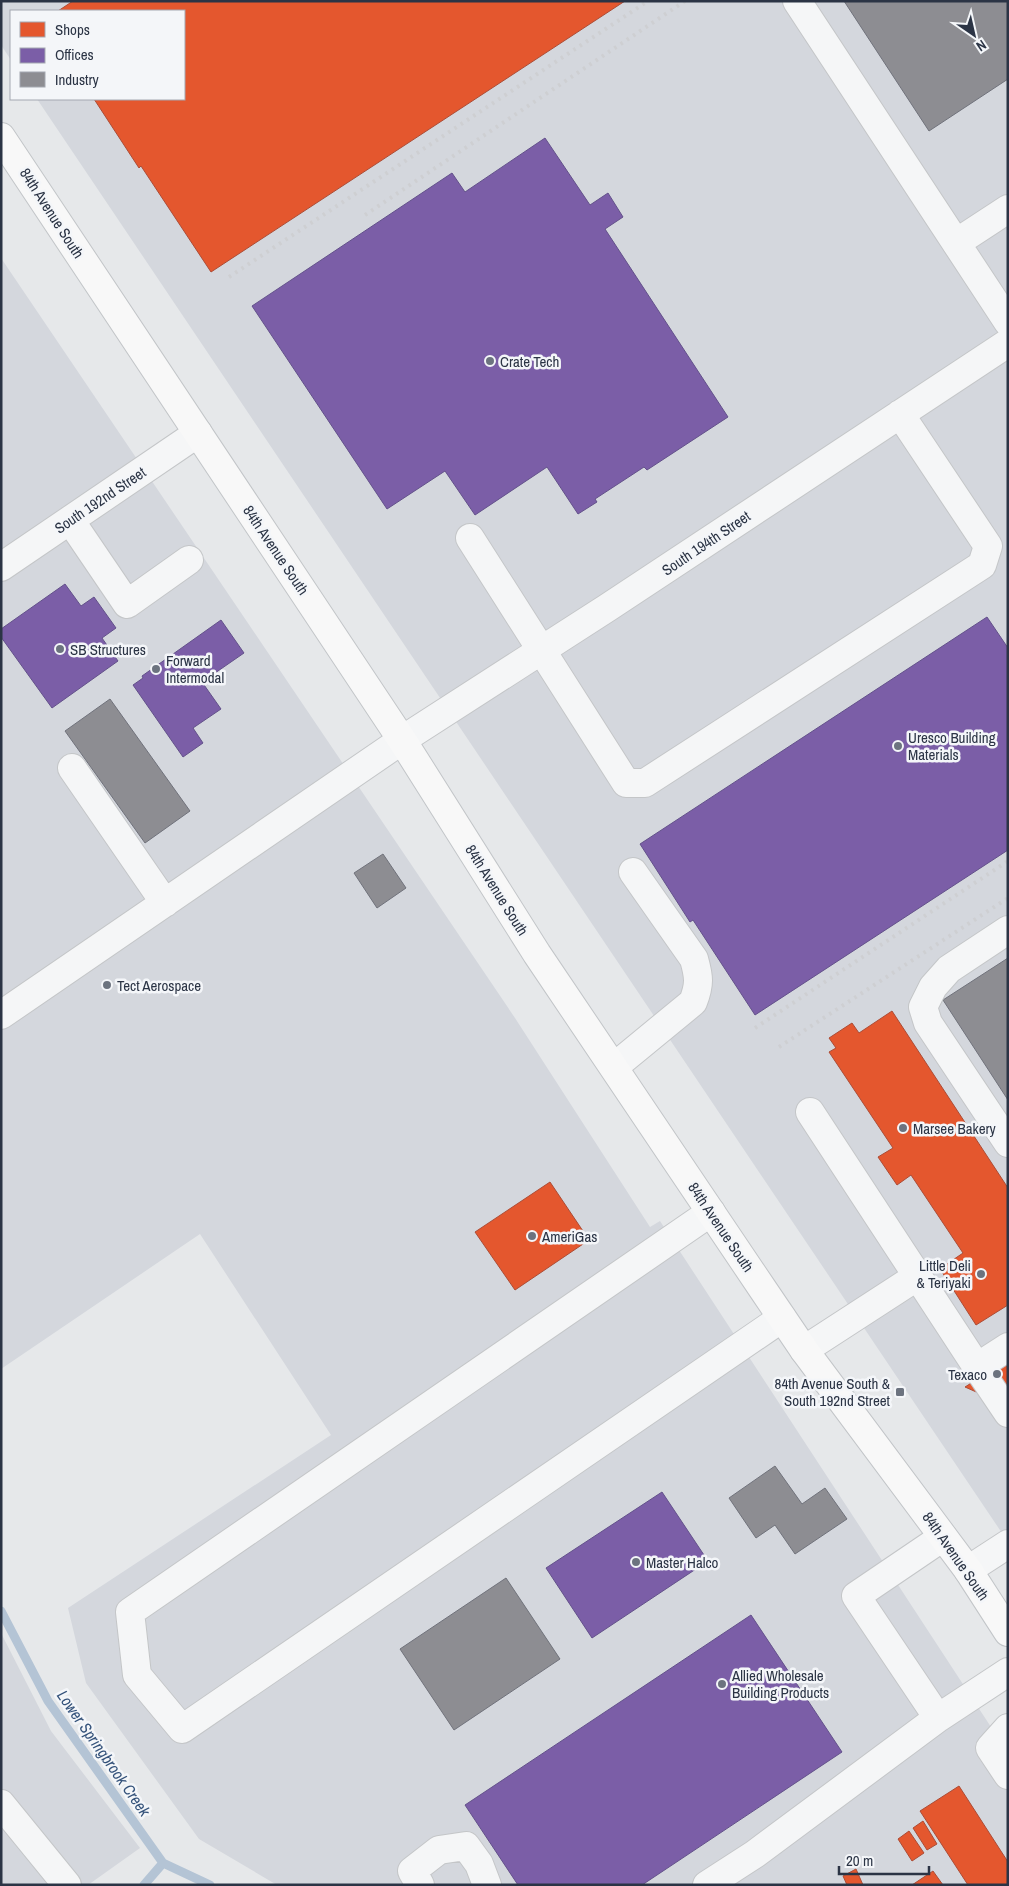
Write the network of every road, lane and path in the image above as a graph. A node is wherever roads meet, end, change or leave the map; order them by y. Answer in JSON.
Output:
{"nodes":[{"id":1,"x":797,"y":1,"type":"edge"},
{"id":2,"x":1,"y":137,"type":"edge"},
{"id":3,"x":1008,"y":209,"type":"edge"},
{"id":4,"x":956,"y":243,"type":"junction"},
{"id":5,"x":1008,"y":322,"type":"edge"},
{"id":6,"x":1008,"y":343,"type":"edge"},
{"id":7,"x":900,"y":414,"type":"junction"},
{"id":8,"x":198,"y":433,"type":"junction"},
{"id":9,"x":70,"y":520,"type":"junction"},
{"id":10,"x":470,"y":538,"type":"dead end"},
{"id":11,"x":189,"y":560,"type":"dead end"},
{"id":12,"x":1,"y":567,"type":"edge"},
{"id":13,"x":541,"y":651,"type":"junction"},
{"id":14,"x":402,"y":740,"type":"junction"},
{"id":15,"x":72,"y":768,"type":"dead end"},
{"id":16,"x":633,"y":872,"type":"dead end"},
{"id":17,"x":165,"y":903,"type":"junction"},
{"id":18,"x":1008,"y":930,"type":"edge"},
{"id":19,"x":1,"y":1015,"type":"edge"},
{"id":20,"x":614,"y":1067,"type":"junction"},
{"id":21,"x":810,"y":1112,"type":"dead end"},
{"id":22,"x":1008,"y":1143,"type":"edge"},
{"id":23,"x":711,"y":1212,"type":"junction"},
{"id":24,"x":918,"y":1276,"type":"junction"},
{"id":25,"x":782,"y":1318,"type":"junction"},
{"id":26,"x":1008,"y":1347,"type":"edge"},
{"id":27,"x":804,"y":1350,"type":"junction"},
{"id":28,"x":978,"y":1367,"type":"junction"},
{"id":29,"x":1008,"y":1413,"type":"edge"},
{"id":30,"x":943,"y":1537,"type":"junction"},
{"id":31,"x":1008,"y":1544,"type":"edge"},
{"id":32,"x":968,"y":1570,"type":"junction"},
{"id":33,"x":1008,"y":1632,"type":"edge"},
{"id":34,"x":1008,"y":1672,"type":"edge"},
{"id":35,"x":938,"y":1718,"type":"junction"},
{"id":36,"x":1008,"y":1728,"type":"edge"},
{"id":37,"x":1008,"y":1775,"type":"edge"},
{"id":38,"x":1,"y":1804,"type":"edge"},
{"id":39,"x":67,"y":1885,"type":"edge"},
{"id":40,"x":420,"y":1885,"type":"edge"},
{"id":41,"x":487,"y":1885,"type":"edge"},
{"id":42,"x":707,"y":1885,"type":"edge"}],
"edges":[{"from":1,"to":4,"type":"street"},
{"from":2,"to":8,"type":"main road","name":"84th Avenue South"},
{"from":3,"to":4,"type":"street"},
{"from":4,"to":5,"type":"street"},
{"from":6,"to":7,"type":"street","name":"South 194th Street"},
{"from":7,"to":13,"type":"street","name":"South 194th Street"},
{"from":7,"to":13,"type":"street"},
{"from":8,"to":9,"type":"street","name":"South 192nd Street"},
{"from":8,"to":14,"type":"main road","name":"84th Avenue South"},
{"from":9,"to":11,"type":"street"},
{"from":9,"to":12,"type":"street","name":"South 192nd Street"},
{"from":10,"to":13,"type":"street"},
{"from":13,"to":14,"type":"street","name":"South 194th Street"},
{"from":14,"to":17,"type":"street","name":"South 194th Street"},
{"from":14,"to":20,"type":"main road","name":"84th Avenue South"},
{"from":15,"to":17,"type":"street"},
{"from":16,"to":20,"type":"street"},
{"from":17,"to":19,"type":"street","name":"South 194th Street"},
{"from":18,"to":22,"type":"street"},
{"from":20,"to":23,"type":"main road","name":"84th Avenue South"},
{"from":21,"to":24,"type":"street"},
{"from":23,"to":25,"type":"main road","name":"84th Avenue South"},
{"from":23,"to":25,"type":"street"},
{"from":24,"to":27,"type":"street"},
{"from":24,"to":28,"type":"street"},
{"from":25,"to":27,"type":"main road","name":"84th Avenue South"},
{"from":26,"to":28,"type":"street"},
{"from":27,"to":30,"type":"main road","name":"84th Avenue South"},
{"from":28,"to":29,"type":"street"},
{"from":30,"to":32,"type":"main road","name":"84th Avenue South"},
{"from":30,"to":35,"type":"street"},
{"from":31,"to":32,"type":"street"},
{"from":32,"to":33,"type":"main road","name":"84th Avenue South"},
{"from":34,"to":35,"type":"street"},
{"from":35,"to":42,"type":"street"},
{"from":36,"to":37,"type":"street"},
{"from":38,"to":39,"type":"street"},
{"from":40,"to":41,"type":"street"}]}
